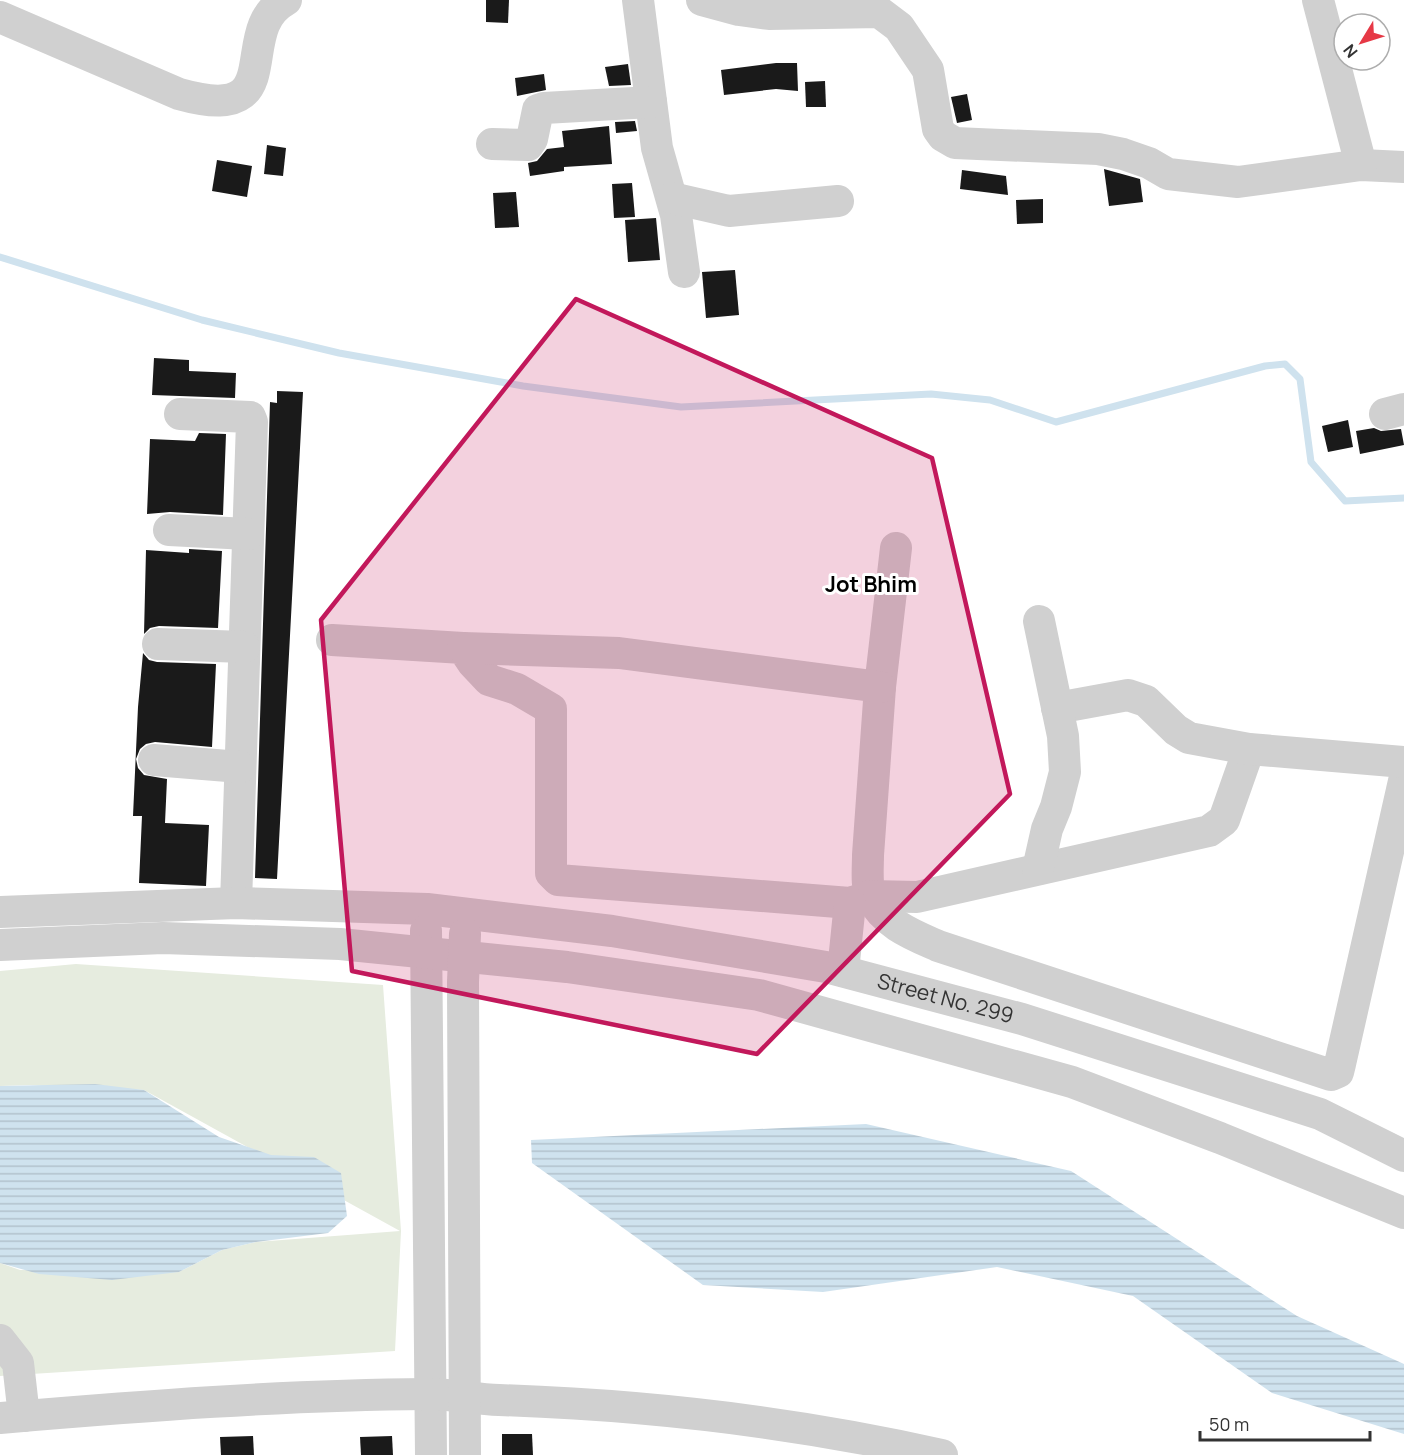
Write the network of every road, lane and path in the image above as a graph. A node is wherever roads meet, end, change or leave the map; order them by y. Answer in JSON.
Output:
{"nodes":[{"id":1,"x":286,"y":0,"type":"edge"},
{"id":2,"x":638,"y":0,"type":"edge"},
{"id":3,"x":702,"y":0,"type":"edge"},
{"id":4,"x":1318,"y":0,"type":"edge"},
{"id":5,"x":0,"y":17,"type":"edge"},
{"id":6,"x":651,"y":102,"type":"junction"},
{"id":7,"x":492,"y":144,"type":"dead end"},
{"id":8,"x":1361,"y":165,"type":"junction"},
{"id":9,"x":1404,"y":167,"type":"edge"},
{"id":10,"x":672,"y":198,"type":"junction"},
{"id":11,"x":838,"y":201,"type":"dead end"},
{"id":12,"x":684,"y":272,"type":"dead end"},
{"id":13,"x":180,"y":414,"type":"dead end"},
{"id":14,"x":169,"y":530,"type":"dead end"},
{"id":15,"x":248,"y":534,"type":"junction"},
{"id":16,"x":896,"y":548,"type":"dead end"},
{"id":17,"x":1039,"y":621,"type":"dead end"},
{"id":18,"x":332,"y":640,"type":"dead end"},
{"id":19,"x":158,"y":644,"type":"dead end"},
{"id":20,"x":244,"y":647,"type":"junction"},
{"id":21,"x":463,"y":648,"type":"junction"},
{"id":22,"x":880,"y":687,"type":"junction"},
{"id":23,"x":1057,"y":708,"type":"junction"},
{"id":24,"x":1249,"y":749,"type":"junction"},
{"id":25,"x":154,"y":760,"type":"dead end"},
{"id":26,"x":1404,"y":762,"type":"edge"},
{"id":27,"x":240,"y":767,"type":"junction"},
{"id":28,"x":1404,"y":782,"type":"edge"},
{"id":29,"x":1038,"y":869,"type":"junction"},
{"id":30,"x":860,"y":900,"type":"junction"},
{"id":31,"x":236,"y":903,"type":"junction"},
{"id":32,"x":427,"y":909,"type":"junction"},
{"id":33,"x":0,"y":912,"type":"edge"},
{"id":34,"x":466,"y":915,"type":"junction"},
{"id":35,"x":0,"y":945,"type":"edge"},
{"id":36,"x":424,"y":951,"type":"junction"},
{"id":37,"x":464,"y":956,"type":"junction"},
{"id":38,"x":843,"y":971,"type":"junction"},
{"id":39,"x":1404,"y":1156,"type":"edge"},
{"id":40,"x":1404,"y":1213,"type":"edge"},
{"id":41,"x":0,"y":1340,"type":"edge"},
{"id":42,"x":430,"y":1394,"type":"junction"},
{"id":43,"x":465,"y":1398,"type":"junction"},
{"id":44,"x":12,"y":1417,"type":"edge"},
{"id":45,"x":431,"y":1455,"type":"edge"},
{"id":46,"x":465,"y":1455,"type":"edge"},
{"id":47,"x":942,"y":1455,"type":"edge"}],
"edges":[{"from":1,"to":5,"type":"street"},
{"from":2,"to":6,"type":"street"},
{"from":3,"to":8,"type":"street"},
{"from":4,"to":8,"type":"street"},
{"from":6,"to":7,"type":"street"},
{"from":6,"to":10,"type":"street"},
{"from":8,"to":9,"type":"street"},
{"from":10,"to":11,"type":"street"},
{"from":10,"to":12,"type":"street"},
{"from":13,"to":15,"type":"street"},
{"from":14,"to":15,"type":"street"},
{"from":15,"to":20,"type":"street"},
{"from":16,"to":22,"type":"street"},
{"from":17,"to":23,"type":"street"},
{"from":18,"to":21,"type":"street"},
{"from":19,"to":20,"type":"street"},
{"from":20,"to":27,"type":"street"},
{"from":21,"to":22,"type":"street"},
{"from":21,"to":30,"type":"street"},
{"from":22,"to":30,"type":"street"},
{"from":23,"to":24,"type":"street"},
{"from":23,"to":29,"type":"street"},
{"from":24,"to":26,"type":"street"},
{"from":24,"to":29,"type":"street"},
{"from":25,"to":27,"type":"street"},
{"from":27,"to":31,"type":"street"},
{"from":28,"to":30,"type":"street"},
{"from":29,"to":30,"type":"street"},
{"from":30,"to":38,"type":"street"},
{"from":31,"to":32,"type":"street","name":"Street No. 299"},
{"from":31,"to":33,"type":"street","name":"Street No. 299"},
{"from":32,"to":34,"type":"street","name":"Street No. 299"},
{"from":32,"to":36,"type":"street"},
{"from":34,"to":37,"type":"street"},
{"from":34,"to":38,"type":"street","name":"Street No. 299"},
{"from":35,"to":36,"type":"street"},
{"from":36,"to":37,"type":"street"},
{"from":36,"to":42,"type":"street"},
{"from":37,"to":40,"type":"street"},
{"from":37,"to":43,"type":"street"},
{"from":38,"to":39,"type":"street","name":"Street No. 299"},
{"from":41,"to":44,"type":"street"},
{"from":42,"to":43,"type":"street"},
{"from":42,"to":44,"type":"street"},
{"from":42,"to":45,"type":"street"},
{"from":43,"to":46,"type":"street"},
{"from":43,"to":47,"type":"street"}]}
